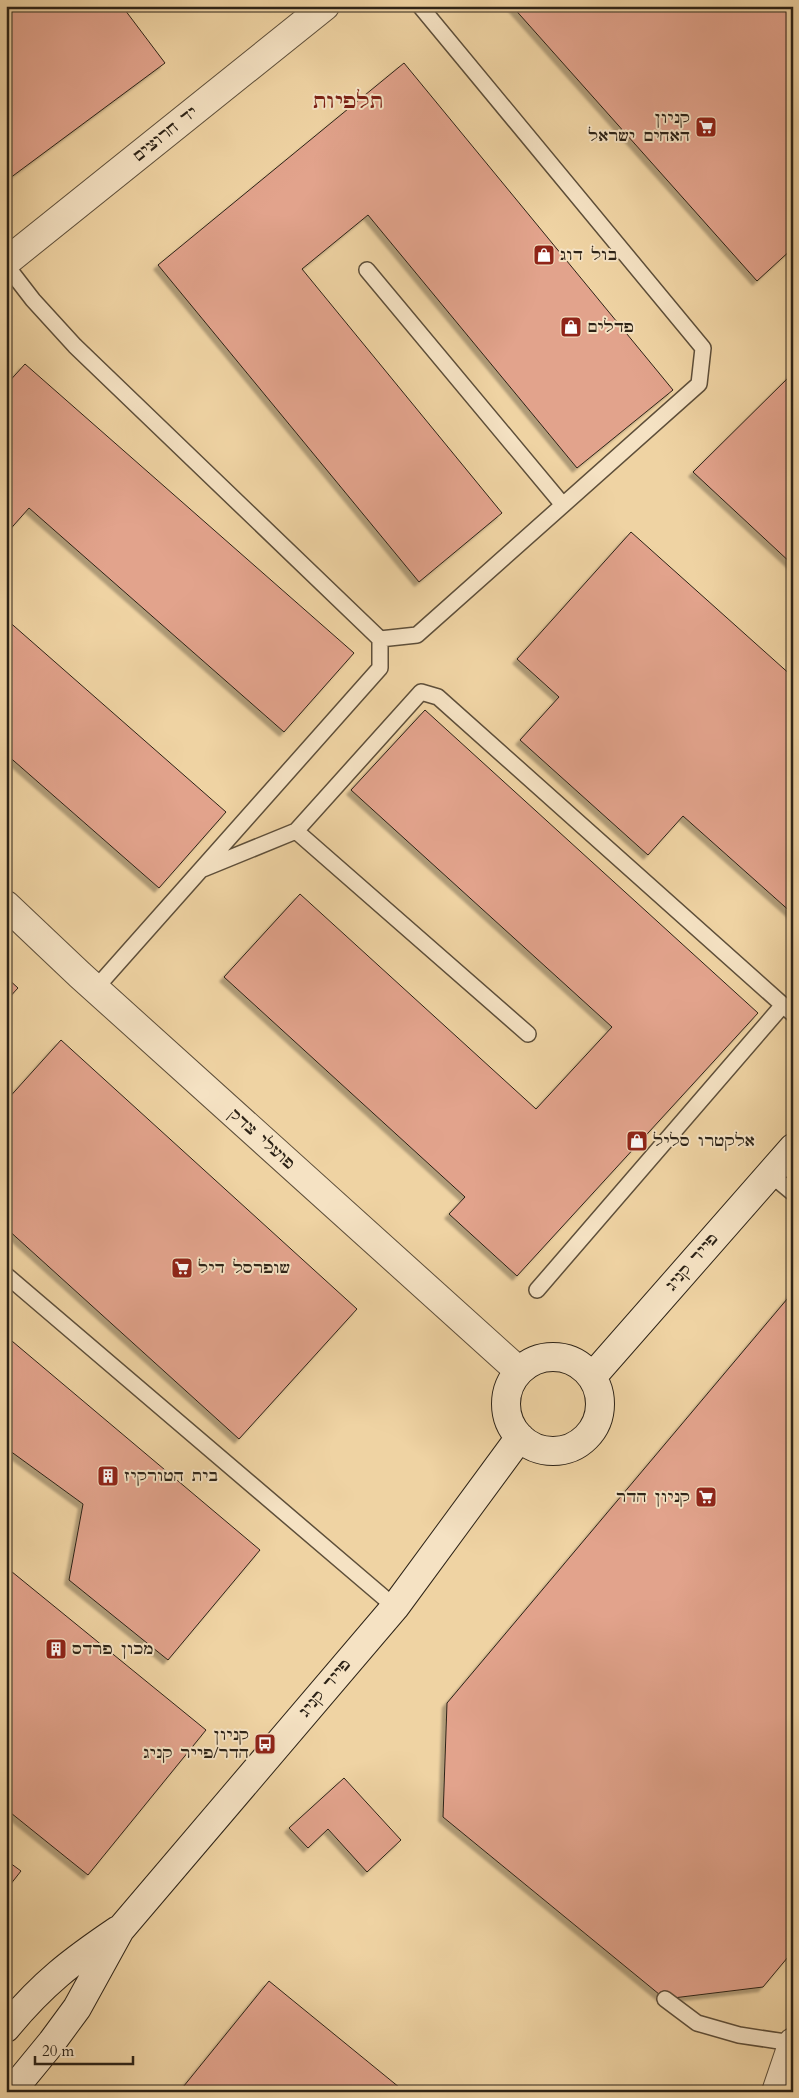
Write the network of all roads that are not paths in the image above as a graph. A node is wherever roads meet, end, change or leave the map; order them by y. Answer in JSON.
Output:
{"nodes":[{"id":1,"x":325,"y":6,"type":"edge"},
{"id":2,"x":420,"y":6,"type":"edge"},
{"id":3,"x":6,"y":264,"type":"edge"},
{"id":4,"x":367,"y":270,"type":"dead end"},
{"id":5,"x":562,"y":505,"type":"junction"},
{"id":6,"x":380,"y":639,"type":"junction"},
{"id":7,"x":296,"y":831,"type":"junction"},
{"id":8,"x":200,"y":871,"type":"junction"},
{"id":9,"x":6,"y":905,"type":"edge"},
{"id":10,"x":96,"y":988,"type":"junction"},
{"id":11,"x":788,"y":1010,"type":"edge"},
{"id":12,"x":528,"y":1034,"type":"dead end"},
{"id":13,"x":793,"y":1148,"type":"edge"},
{"id":14,"x":770,"y":1174,"type":"junction"},
{"id":15,"x":793,"y":1193,"type":"edge"},
{"id":16,"x":6,"y":1275,"type":"edge"},
{"id":17,"x":537,"y":1290,"type":"dead end"},
{"id":18,"x":519,"y":1371,"type":"junction"},
{"id":19,"x":592,"y":1377,"type":"junction"},
{"id":20,"x":520,"y":1437,"type":"junction"},
{"id":21,"x":395,"y":1607,"type":"junction"},
{"id":22,"x":120,"y":1930,"type":"junction"},
{"id":23,"x":665,"y":1999,"type":"dead end"},
{"id":24,"x":6,"y":2028,"type":"edge"},
{"id":25,"x":792,"y":2042,"type":"edge"},
{"id":26,"x":11,"y":2092,"type":"edge"},
{"id":27,"x":776,"y":2092,"type":"edge"}],
"edges":[{"from":1,"to":3,"type":"street","name":"יד חרוצים"},
{"from":2,"to":5,"type":"lane"},
{"from":3,"to":6,"type":"lane"},
{"from":4,"to":5,"type":"lane"},
{"from":5,"to":6,"type":"lane"},
{"from":6,"to":8,"type":"lane"},
{"from":7,"to":8,"type":"lane"},
{"from":7,"to":11,"type":"lane"},
{"from":7,"to":12,"type":"lane"},
{"from":8,"to":10,"type":"lane"},
{"from":9,"to":10,"type":"street","name":"פועלי צדק"},
{"from":10,"to":18,"type":"street","name":"פועלי צדק"},
{"from":11,"to":17,"type":"lane"},
{"from":13,"to":14,"type":"street","name":"פייר קניג"},
{"from":14,"to":15,"type":"lane"},
{"from":14,"to":19,"type":"street","name":"פייר קניג"},
{"from":16,"to":21,"type":"lane"},
{"from":18,"to":19,"type":"street"},
{"from":18,"to":20,"type":"street"},
{"from":19,"to":20,"type":"street"},
{"from":20,"to":21,"type":"street","name":"פייר קניג"},
{"from":21,"to":22,"type":"street","name":"פייר קניג"},
{"from":22,"to":24,"type":"street","name":"פייר קניג"},
{"from":22,"to":26,"type":"street","name":"פייר קניג"},
{"from":23,"to":25,"type":"lane"},
{"from":25,"to":27,"type":"street"}]}
